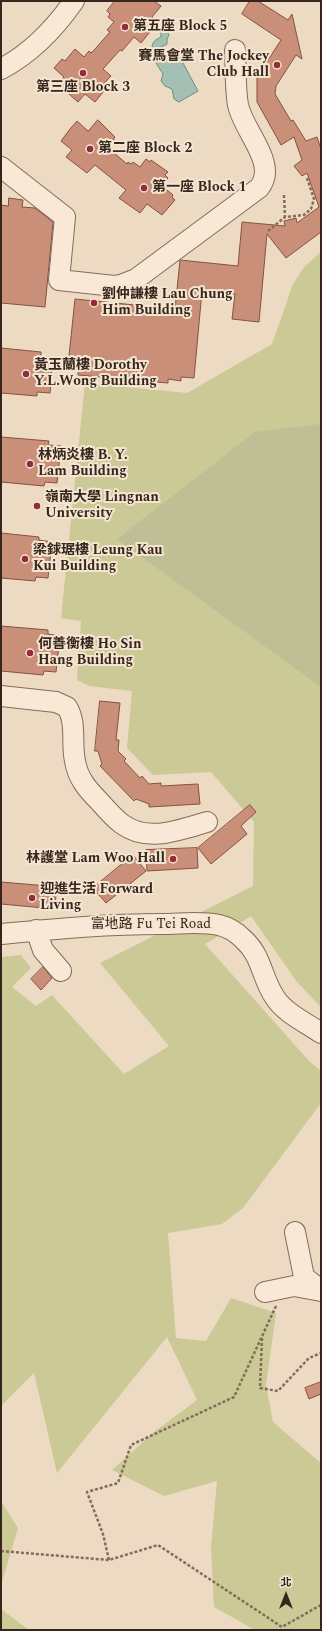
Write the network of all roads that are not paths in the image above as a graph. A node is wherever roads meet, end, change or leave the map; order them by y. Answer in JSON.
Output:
{"nodes":[{"id":1,"x":74,"y":1,"type":"edge"},
{"id":2,"x":235,"y":50,"type":"dead end"},
{"id":3,"x":1,"y":69,"type":"edge"},
{"id":4,"x":3,"y":172,"type":"edge"},
{"id":5,"x":1,"y":696,"type":"edge"},
{"id":6,"x":207,"y":822,"type":"dead end"},
{"id":7,"x":36,"y":930,"type":"junction"},
{"id":8,"x":1,"y":934,"type":"edge"},
{"id":9,"x":61,"y":971,"type":"dead end"},
{"id":10,"x":321,"y":1033,"type":"edge"},
{"id":11,"x":295,"y":1232,"type":"dead end"},
{"id":12,"x":321,"y":1291,"type":"edge"},
{"id":13,"x":264,"y":1292,"type":"dead end"}],
"edges":[{"from":1,"to":3,"type":"street"},
{"from":2,"to":4,"type":"street"},
{"from":5,"to":6,"type":"street"},
{"from":7,"to":8,"type":"street","name":"富地路 Fu Tei Road"},
{"from":7,"to":9,"type":"street"},
{"from":7,"to":10,"type":"street","name":"富地路 Fu Tei Road"},
{"from":11,"to":12,"type":"street"},
{"from":12,"to":13,"type":"street"}]}
